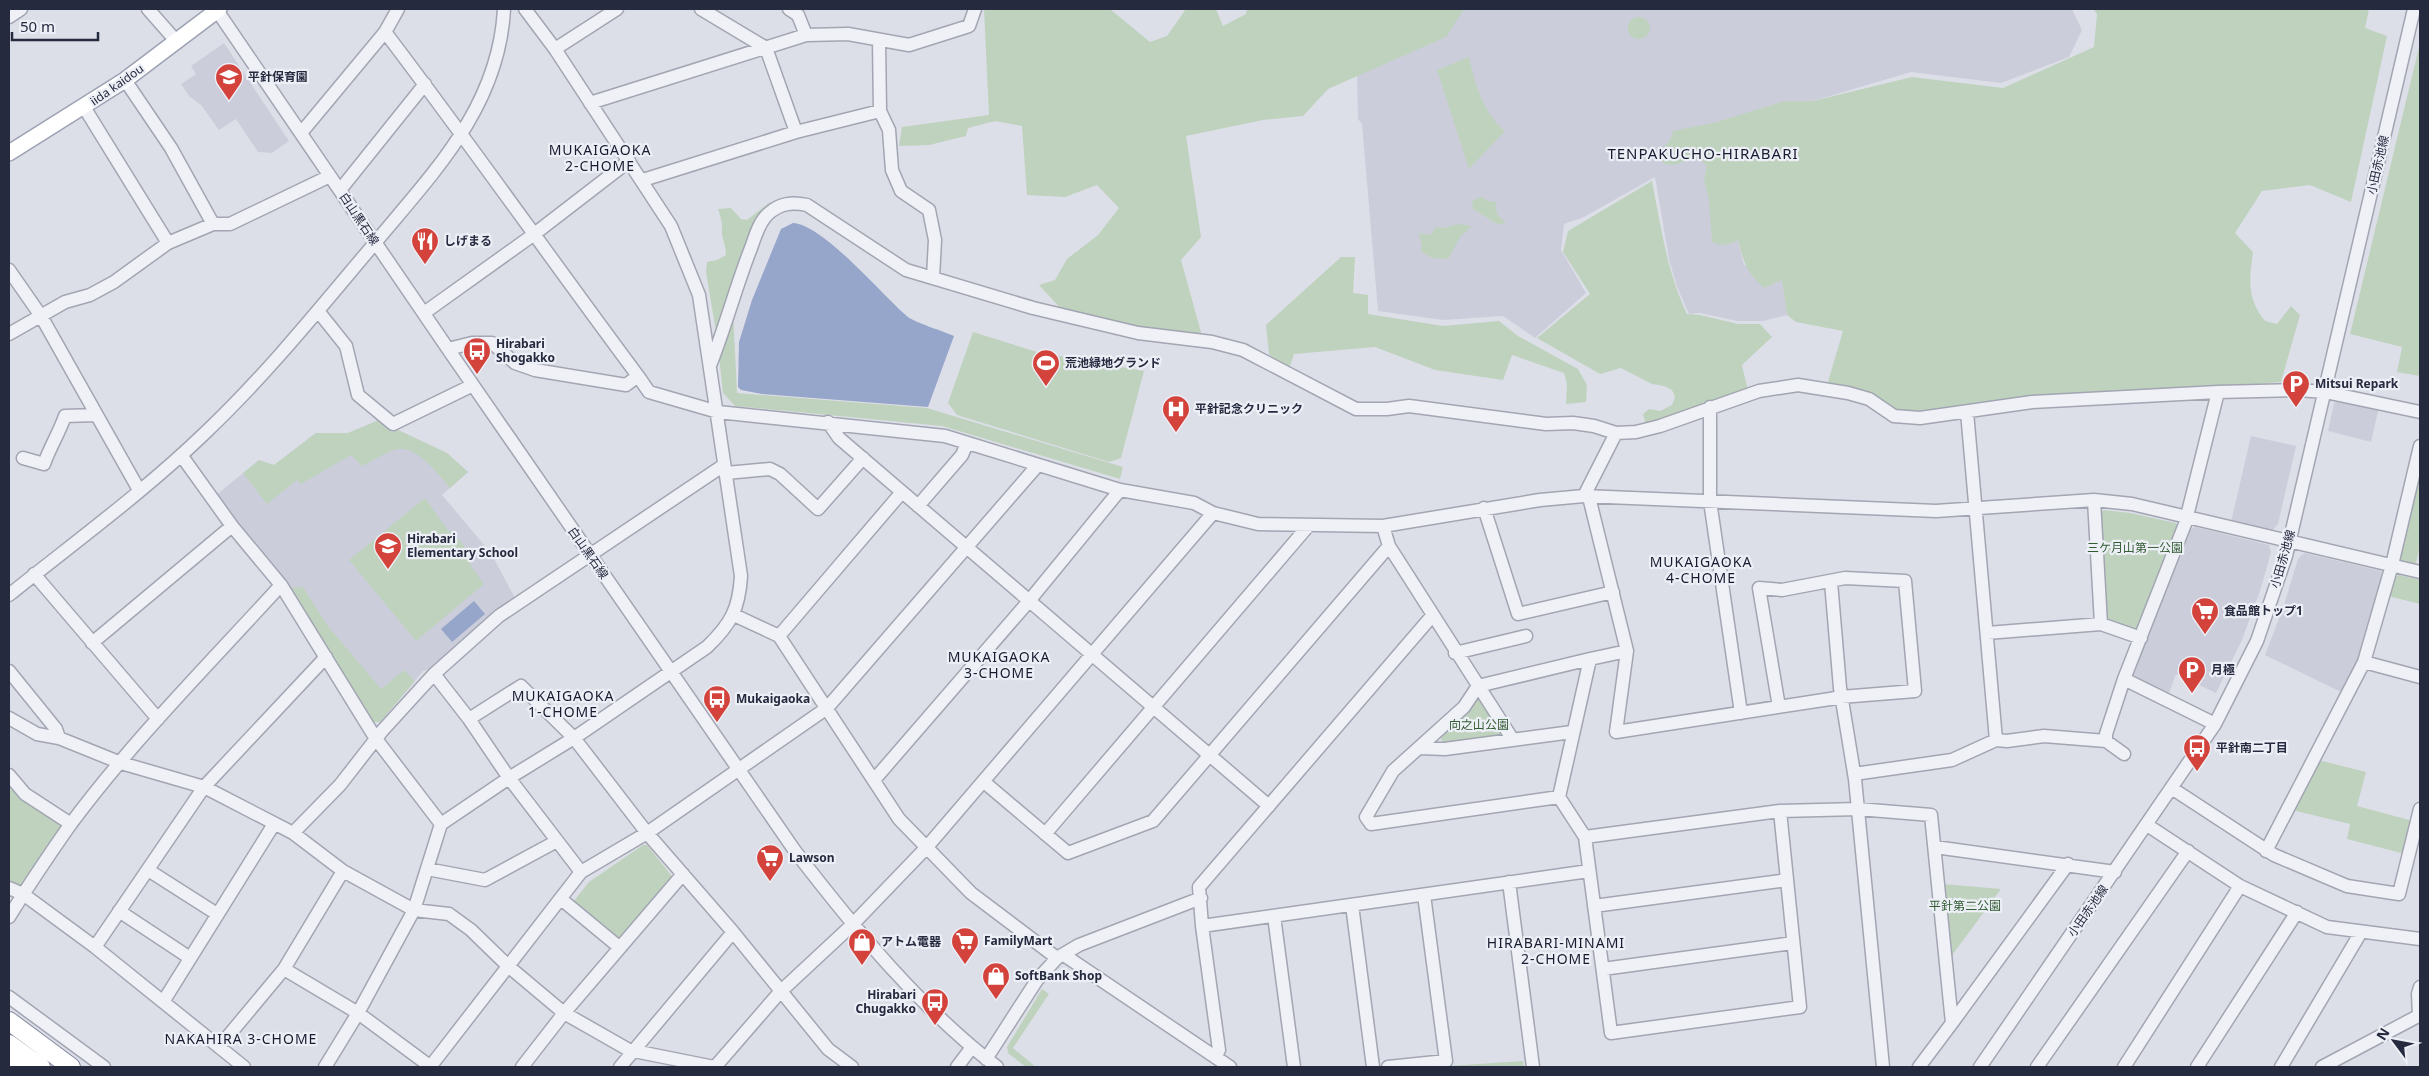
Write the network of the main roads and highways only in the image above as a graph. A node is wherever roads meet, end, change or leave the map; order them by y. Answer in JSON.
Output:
{"nodes":[{"id":1,"x":218,"y":9,"type":"edge"},
{"id":2,"x":9,"y":153,"type":"edge"},
{"id":3,"x":9,"y":1021,"type":"edge"},
{"id":4,"x":9,"y":1044,"type":"edge"},
{"id":5,"x":9,"y":1063,"type":"edge"},
{"id":6,"x":15,"y":1067,"type":"edge"},
{"id":7,"x":41,"y":1067,"type":"edge"},
{"id":8,"x":71,"y":1067,"type":"edge"}],
"edges":[{"from":1,"to":2,"type":"main road","name":"iida kaidou"},
{"from":3,"to":8,"type":"highway"},
{"from":4,"to":7,"type":"highway"},
{"from":5,"to":6,"type":"highway"}]}
